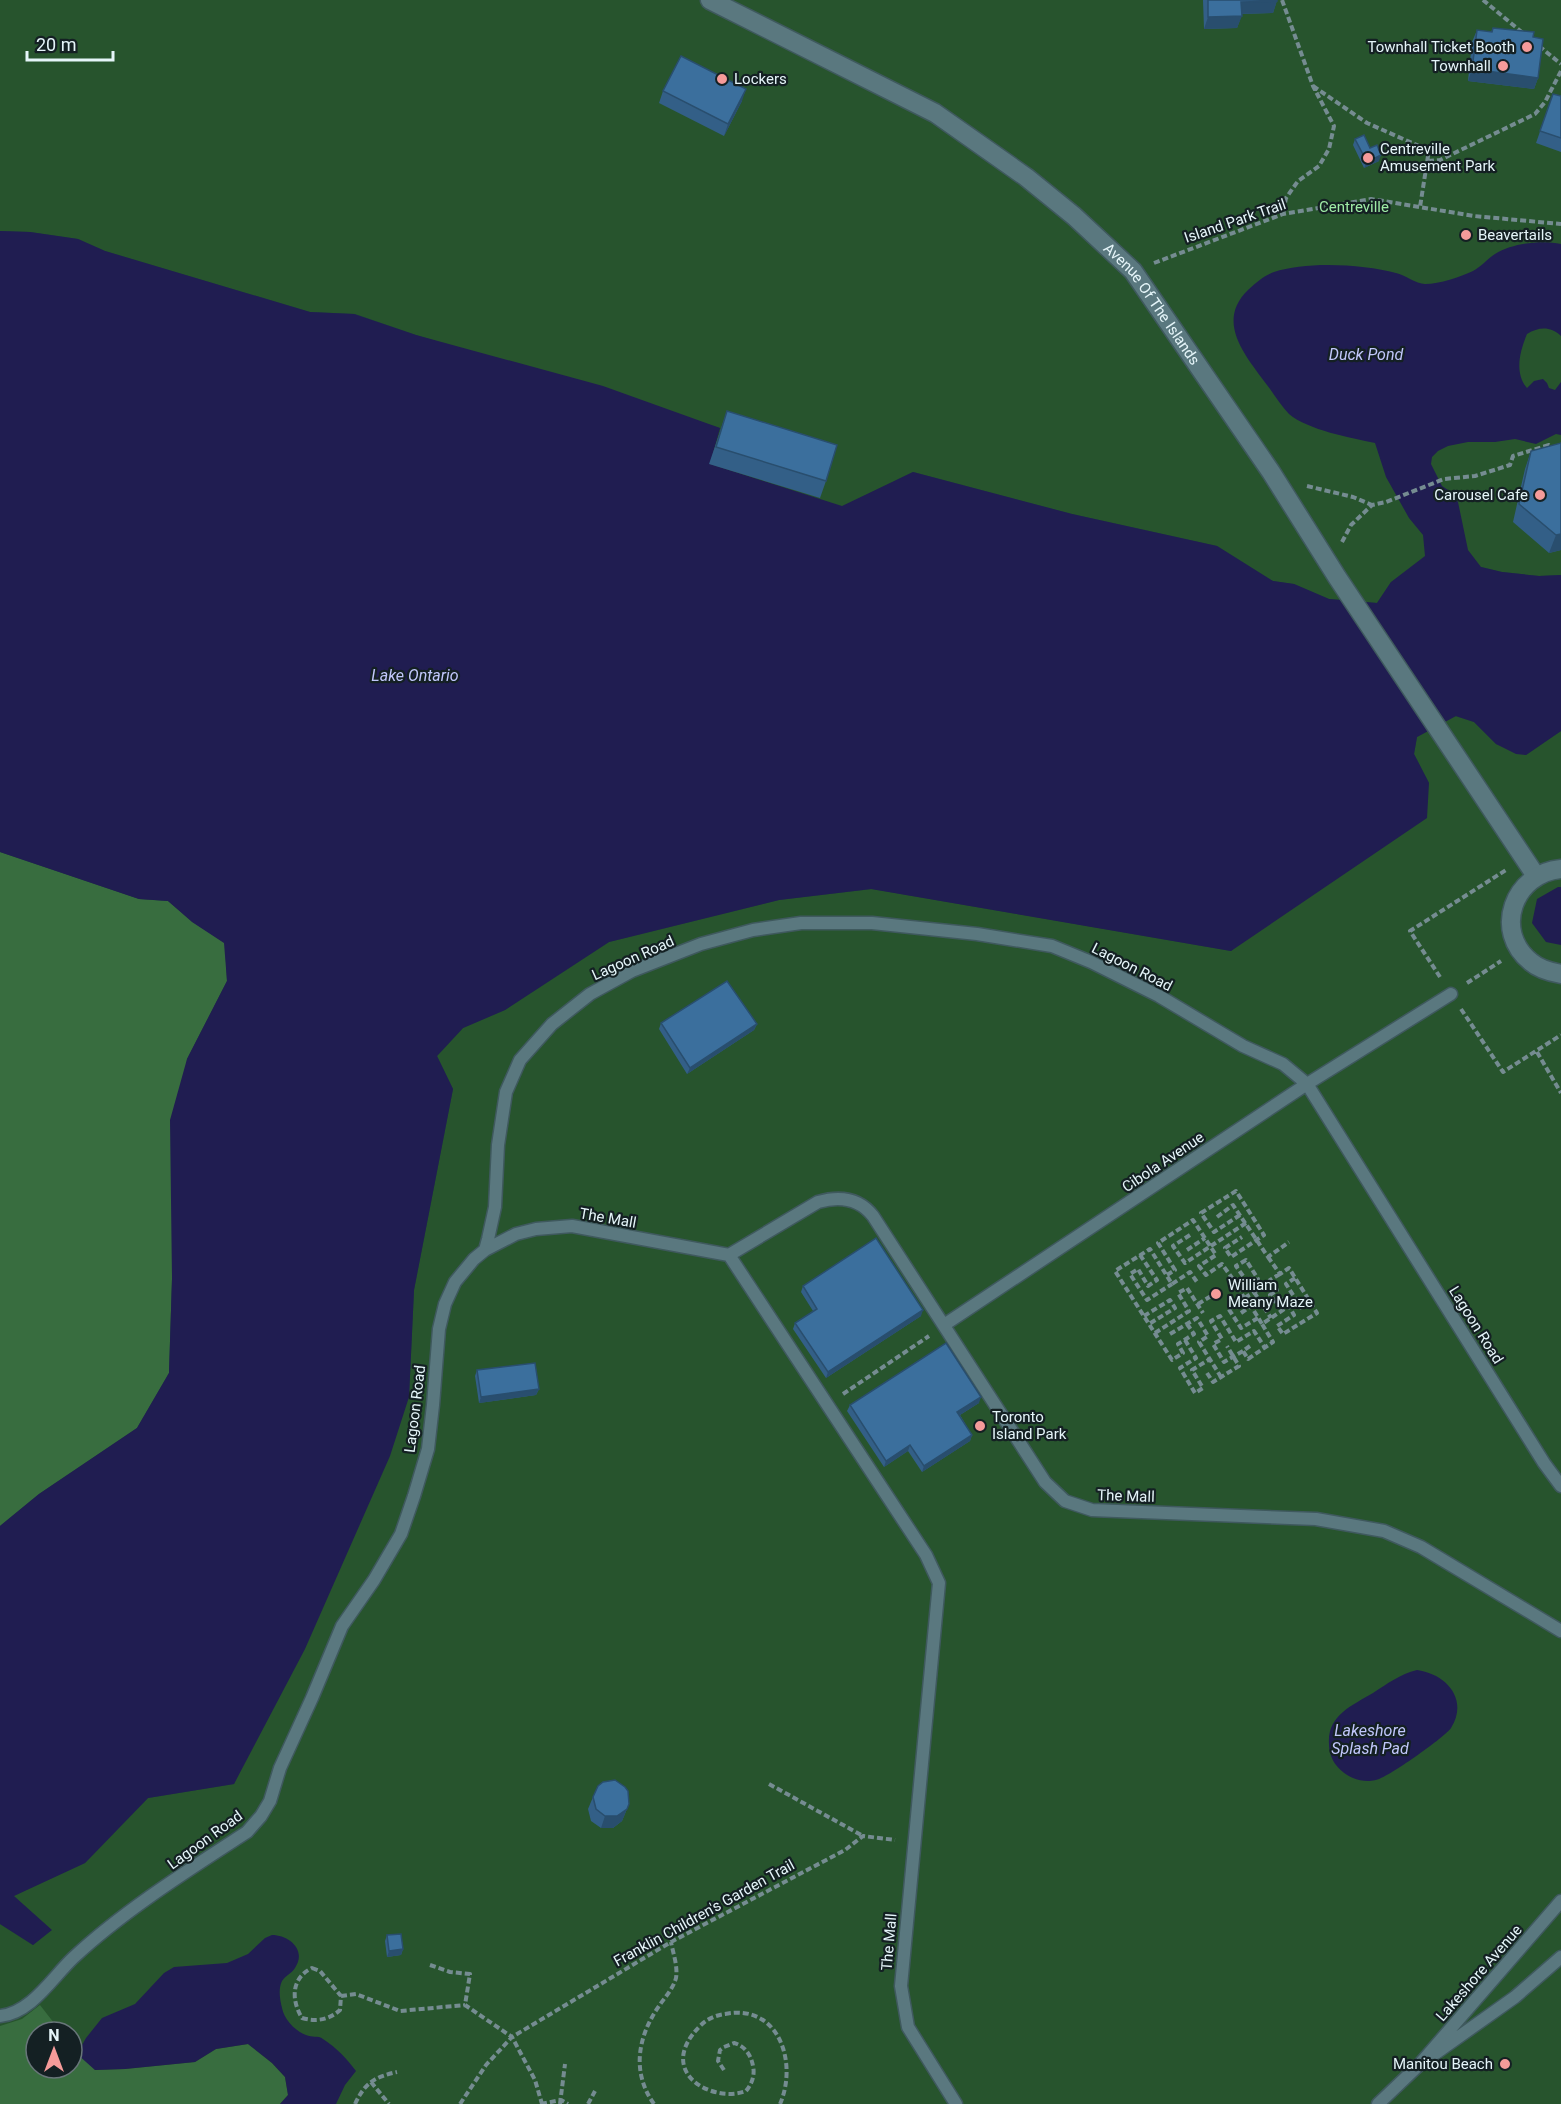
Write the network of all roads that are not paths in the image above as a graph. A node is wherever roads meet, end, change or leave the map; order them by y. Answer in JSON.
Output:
{"nodes":[{"id":1,"x":710,"y":0,"type":"edge"},
{"id":2,"x":1561,"y":868,"type":"edge"},
{"id":3,"x":1536,"y":876,"type":"junction"},
{"id":4,"x":1561,"y":974,"type":"edge"},
{"id":5,"x":1451,"y":994,"type":"road end"},
{"id":6,"x":1307,"y":1084,"type":"junction"},
{"id":7,"x":485,"y":1250,"type":"junction"},
{"id":8,"x":729,"y":1255,"type":"junction"},
{"id":9,"x":944,"y":1325,"type":"junction"},
{"id":10,"x":1561,"y":1486,"type":"edge"},
{"id":11,"x":1561,"y":1631,"type":"edge"},
{"id":12,"x":1561,"y":1901,"type":"edge"},
{"id":13,"x":1561,"y":1957,"type":"edge"},
{"id":14,"x":0,"y":2016,"type":"edge"},
{"id":15,"x":1420,"y":2064,"type":"junction"},
{"id":16,"x":956,"y":2104,"type":"edge"},
{"id":17,"x":1377,"y":2104,"type":"edge"}],
"edges":[{"from":1,"to":3,"type":"street","name":"Avenue Of The Islands"},
{"from":2,"to":3,"type":"street"},
{"from":3,"to":4,"type":"street"},
{"from":5,"to":6,"type":"lane","name":"Cibola Avenue"},
{"from":6,"to":7,"type":"lane","name":"Lagoon Road"},
{"from":6,"to":9,"type":"lane","name":"Cibola Avenue"},
{"from":6,"to":10,"type":"lane","name":"Lagoon Road"},
{"from":7,"to":8,"type":"lane","name":"The Mall"},
{"from":7,"to":14,"type":"lane","name":"Lagoon Road"},
{"from":8,"to":9,"type":"lane","name":"The Mall"},
{"from":8,"to":16,"type":"lane","name":"The Mall"},
{"from":9,"to":11,"type":"lane","name":"The Mall"},
{"from":12,"to":15,"type":"lane","name":"Lakeshore Avenue"},
{"from":13,"to":15,"type":"lane","name":"Lakeshore Avenue"},
{"from":15,"to":17,"type":"lane","name":"Lakeshore Avenue"}]}
